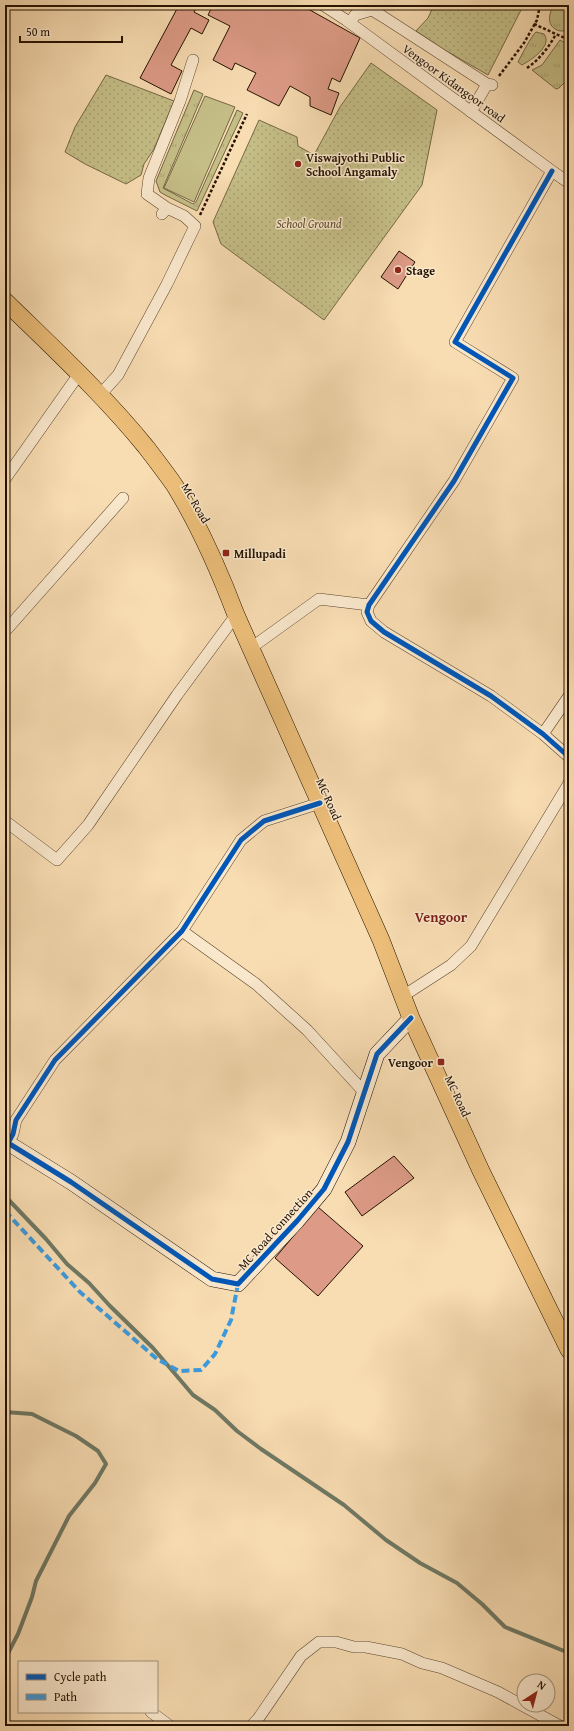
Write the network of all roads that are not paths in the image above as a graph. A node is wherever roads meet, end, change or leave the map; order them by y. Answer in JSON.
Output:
{"nodes":[{"id":1,"x":323,"y":5,"type":"edge"},
{"id":2,"x":350,"y":23,"type":"junction"},
{"id":3,"x":193,"y":60,"type":"dead end"},
{"id":4,"x":471,"y":112,"type":"junction"},
{"id":5,"x":552,"y":171,"type":"junction"},
{"id":6,"x":569,"y":183,"type":"edge"},
{"id":7,"x":5,"y":300,"type":"edge"},
{"id":8,"x":79,"y":374,"type":"junction"},
{"id":9,"x":100,"y":395,"type":"junction"},
{"id":10,"x":5,"y":479,"type":"edge"},
{"id":11,"x":123,"y":498,"type":"dead end"},
{"id":12,"x":369,"y":605,"type":"junction"},
{"id":13,"x":236,"y":615,"type":"junction"},
{"id":14,"x":5,"y":628,"type":"edge"},
{"id":15,"x":251,"y":648,"type":"junction"},
{"id":16,"x":569,"y":696,"type":"edge"},
{"id":17,"x":543,"y":734,"type":"junction"},
{"id":18,"x":569,"y":756,"type":"edge"},
{"id":19,"x":569,"y":783,"type":"edge"},
{"id":20,"x":320,"y":803,"type":"junction"},
{"id":21,"x":5,"y":821,"type":"edge"},
{"id":22,"x":182,"y":931,"type":"junction"},
{"id":23,"x":403,"y":996,"type":"junction"},
{"id":24,"x":411,"y":1018,"type":"junction"},
{"id":25,"x":364,"y":1092,"type":"junction"},
{"id":26,"x":6,"y":1143,"type":"edge"},
{"id":27,"x":569,"y":1350,"type":"edge"},
{"id":28,"x":152,"y":1713,"type":"edge"},
{"id":29,"x":170,"y":1726,"type":"edge"},
{"id":30,"x":251,"y":1726,"type":"edge"},
{"id":31,"x":560,"y":1726,"type":"edge"}],
"edges":[{"from":1,"to":2,"type":"street","name":"Vengoor Kidangoor road"},
{"from":2,"to":4,"type":"street","name":"Vengoor Kidangoor road"},
{"from":2,"to":4,"type":"street"},
{"from":3,"to":9,"type":"street"},
{"from":4,"to":5,"type":"street","name":"Vengoor Kidangoor road"},
{"from":5,"to":6,"type":"street","name":"Vengoor Kidangoor road"},
{"from":5,"to":12,"type":"street"},
{"from":7,"to":8,"type":"main road","name":"MC Road"},
{"from":8,"to":9,"type":"main road","name":"MC Road"},
{"from":8,"to":10,"type":"street"},
{"from":9,"to":13,"type":"main road","name":"MC Road"},
{"from":11,"to":14,"type":"street"},
{"from":12,"to":15,"type":"street"},
{"from":12,"to":17,"type":"street"},
{"from":13,"to":15,"type":"main road","name":"MC Road"},
{"from":13,"to":21,"type":"street"},
{"from":15,"to":20,"type":"main road","name":"MC Road"},
{"from":16,"to":17,"type":"street"},
{"from":17,"to":18,"type":"street"},
{"from":19,"to":23,"type":"street"},
{"from":20,"to":22,"type":"street"},
{"from":20,"to":23,"type":"main road","name":"MC Road"},
{"from":22,"to":25,"type":"street"},
{"from":22,"to":26,"type":"street"},
{"from":23,"to":24,"type":"main road","name":"MC Road"},
{"from":24,"to":25,"type":"street","name":"MC Road Connection"},
{"from":24,"to":27,"type":"main road","name":"MC Road"},
{"from":25,"to":26,"type":"street","name":"MC Road Connection"},
{"from":28,"to":29,"type":"street"},
{"from":30,"to":31,"type":"street"}]}
